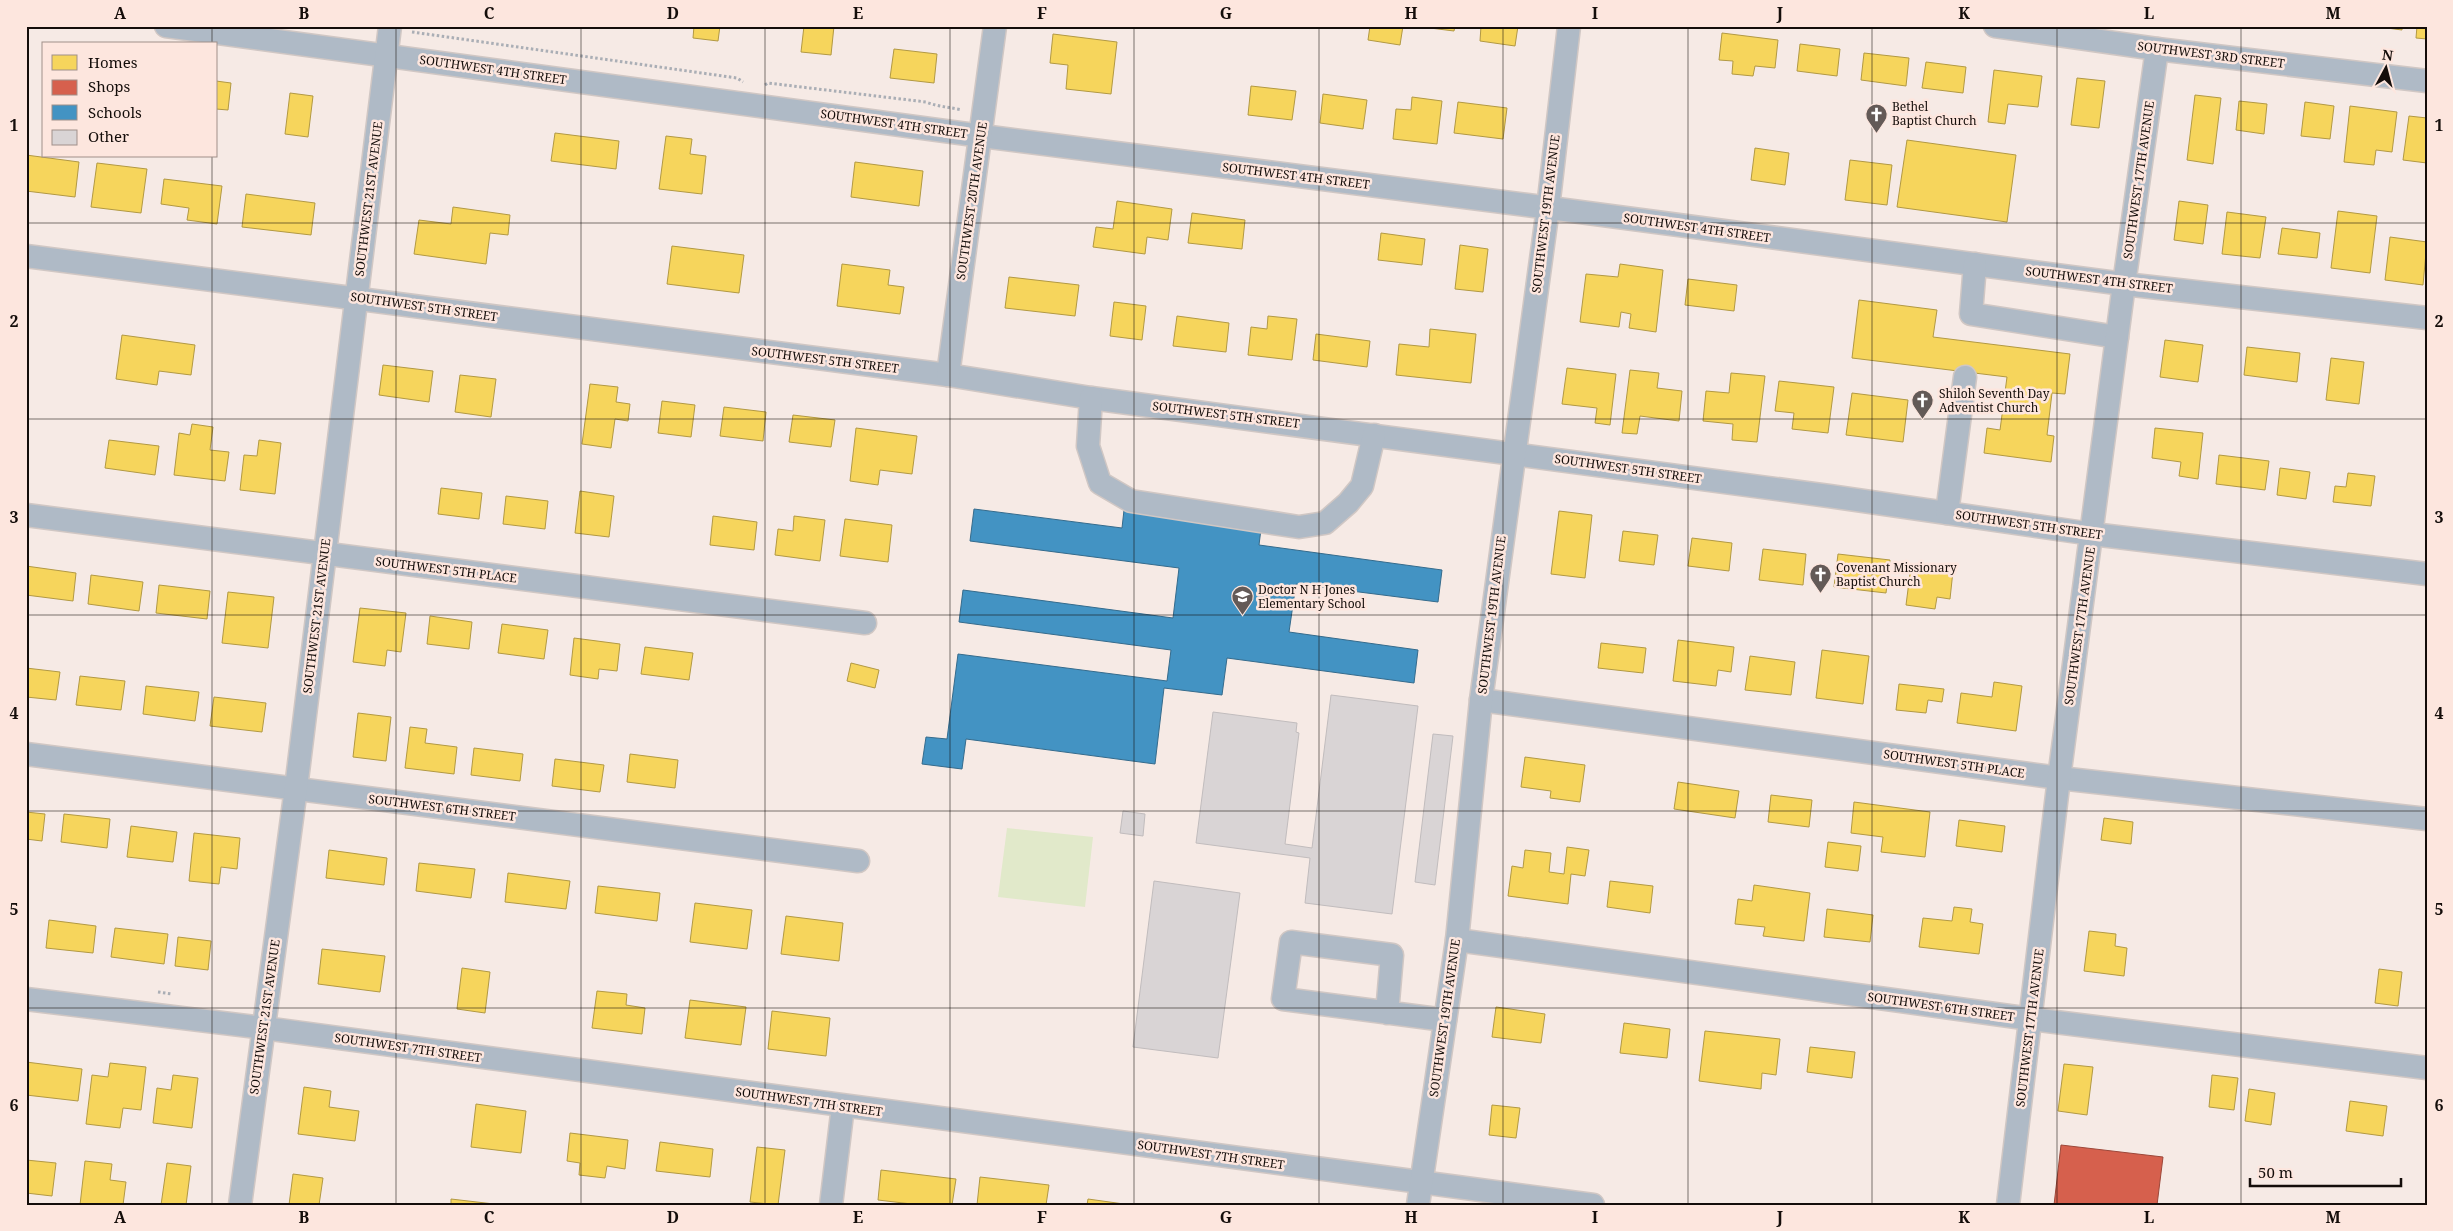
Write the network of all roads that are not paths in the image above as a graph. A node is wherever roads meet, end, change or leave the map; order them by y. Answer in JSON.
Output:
{"nodes":[{"id":1,"x":166,"y":26,"type":"edge"},
{"id":2,"x":390,"y":26,"type":"edge"},
{"id":3,"x":995,"y":26,"type":"edge"},
{"id":4,"x":1569,"y":26,"type":"edge"},
{"id":5,"x":1995,"y":26,"type":"edge"},
{"id":6,"x":2157,"y":49,"type":"junction"},
{"id":7,"x":386,"y":55,"type":"junction"},
{"id":8,"x":2427,"y":81,"type":"edge"},
{"id":9,"x":982,"y":136,"type":"junction"},
{"id":10,"x":1548,"y":208,"type":"junction"},
{"id":11,"x":26,"y":256,"type":"edge"},
{"id":12,"x":1975,"y":264,"type":"junction"},
{"id":13,"x":2124,"y":284,"type":"junction"},
{"id":14,"x":357,"y":298,"type":"junction"},
{"id":15,"x":2427,"y":318,"type":"edge"},
{"id":16,"x":2117,"y":337,"type":"junction"},
{"id":17,"x":948,"y":375,"type":"junction"},
{"id":18,"x":1966,"y":377,"type":"dead end"},
{"id":19,"x":1091,"y":398,"type":"junction"},
{"id":20,"x":1374,"y":435,"type":"junction"},
{"id":21,"x":1514,"y":454,"type":"junction"},
{"id":22,"x":1947,"y":513,"type":"junction"},
{"id":23,"x":26,"y":515,"type":"edge"},
{"id":24,"x":2092,"y":534,"type":"junction"},
{"id":25,"x":325,"y":555,"type":"junction"},
{"id":26,"x":2427,"y":574,"type":"edge"},
{"id":27,"x":866,"y":623,"type":"dead end"},
{"id":28,"x":1481,"y":700,"type":"junction"},
{"id":29,"x":26,"y":754,"type":"edge"},
{"id":30,"x":2059,"y":778,"type":"junction"},
{"id":31,"x":296,"y":788,"type":"junction"},
{"id":32,"x":2427,"y":819,"type":"edge"},
{"id":33,"x":858,"y":861,"type":"dead end"},
{"id":34,"x":1457,"y":940,"type":"junction"},
{"id":35,"x":26,"y":999,"type":"edge"},
{"id":36,"x":1387,"y":1013,"type":"junction"},
{"id":37,"x":2031,"y":1019,"type":"junction"},
{"id":38,"x":1445,"y":1020,"type":"junction"},
{"id":39,"x":264,"y":1028,"type":"junction"},
{"id":40,"x":2427,"y":1068,"type":"edge"},
{"id":41,"x":843,"y":1106,"type":"junction"},
{"id":42,"x":1420,"y":1194,"type":"edge"},
{"id":43,"x":240,"y":1205,"type":"edge"},
{"id":44,"x":831,"y":1205,"type":"edge"},
{"id":45,"x":1593,"y":1205,"type":"edge"},
{"id":46,"x":2008,"y":1205,"type":"edge"}],
"edges":[{"from":1,"to":7,"type":"street","name":"SOUTHWEST 4TH STREET"},
{"from":2,"to":7,"type":"street","name":"SOUTHWEST 21ST AVENUE"},
{"from":3,"to":9,"type":"street","name":"SOUTHWEST 20TH AVENUE"},
{"from":4,"to":10,"type":"street","name":"SOUTHWEST 19TH AVENUE"},
{"from":5,"to":6,"type":"street","name":"SOUTHWEST 3RD STREET"},
{"from":6,"to":8,"type":"street","name":"SOUTHWEST 3RD STREET"},
{"from":6,"to":13,"type":"street","name":"SOUTHWEST 17TH AVENUE"},
{"from":7,"to":9,"type":"street","name":"SOUTHWEST 4TH STREET"},
{"from":7,"to":14,"type":"street","name":"SOUTHWEST 21ST AVENUE"},
{"from":9,"to":10,"type":"street","name":"SOUTHWEST 4TH STREET"},
{"from":9,"to":17,"type":"street","name":"SOUTHWEST 20TH AVENUE"},
{"from":10,"to":12,"type":"street","name":"SOUTHWEST 4TH STREET"},
{"from":10,"to":21,"type":"street","name":"SOUTHWEST 19TH AVENUE"},
{"from":11,"to":14,"type":"street","name":"SOUTHWEST 5TH STREET"},
{"from":12,"to":13,"type":"street","name":"SOUTHWEST 4TH STREET"},
{"from":12,"to":16,"type":"street"},
{"from":13,"to":15,"type":"street","name":"SOUTHWEST 4TH STREET"},
{"from":13,"to":16,"type":"street","name":"SOUTHWEST 17TH AVENUE"},
{"from":14,"to":17,"type":"street","name":"SOUTHWEST 5TH STREET"},
{"from":14,"to":25,"type":"street","name":"SOUTHWEST 21ST AVENUE"},
{"from":16,"to":24,"type":"street","name":"SOUTHWEST 17TH AVENUE"},
{"from":17,"to":19,"type":"street","name":"SOUTHWEST 5TH STREET"},
{"from":18,"to":22,"type":"street"},
{"from":19,"to":20,"type":"street","name":"SOUTHWEST 5TH STREET"},
{"from":19,"to":20,"type":"street"},
{"from":20,"to":21,"type":"street","name":"SOUTHWEST 5TH STREET"},
{"from":21,"to":22,"type":"street","name":"SOUTHWEST 5TH STREET"},
{"from":21,"to":28,"type":"street","name":"SOUTHWEST 19TH AVENUE"},
{"from":22,"to":24,"type":"street","name":"SOUTHWEST 5TH STREET"},
{"from":23,"to":25,"type":"street","name":"SOUTHWEST 5TH PLACE"},
{"from":24,"to":26,"type":"street","name":"SOUTHWEST 5TH STREET"},
{"from":24,"to":30,"type":"street","name":"SOUTHWEST 17TH AVENUE"},
{"from":25,"to":27,"type":"street","name":"SOUTHWEST 5TH PLACE"},
{"from":25,"to":31,"type":"street","name":"SOUTHWEST 21ST AVENUE"},
{"from":28,"to":30,"type":"street","name":"SOUTHWEST 5TH PLACE"},
{"from":28,"to":34,"type":"street","name":"SOUTHWEST 19TH AVENUE"},
{"from":29,"to":31,"type":"street","name":"SOUTHWEST 6TH STREET"},
{"from":30,"to":32,"type":"street","name":"SOUTHWEST 5TH PLACE"},
{"from":30,"to":37,"type":"street","name":"SOUTHWEST 17TH AVENUE"},
{"from":31,"to":33,"type":"street","name":"SOUTHWEST 6TH STREET"},
{"from":31,"to":39,"type":"street","name":"SOUTHWEST 21ST AVENUE"},
{"from":34,"to":37,"type":"street","name":"SOUTHWEST 6TH STREET"},
{"from":34,"to":38,"type":"street","name":"SOUTHWEST 19TH AVENUE"},
{"from":35,"to":39,"type":"street","name":"SOUTHWEST 7TH STREET"},
{"from":36,"to":36,"type":"street"},
{"from":36,"to":38,"type":"street"},
{"from":37,"to":40,"type":"street","name":"SOUTHWEST 6TH STREET"},
{"from":37,"to":46,"type":"street","name":"SOUTHWEST 17TH AVENUE"},
{"from":38,"to":42,"type":"street","name":"SOUTHWEST 19TH AVENUE"},
{"from":39,"to":41,"type":"street","name":"SOUTHWEST 7TH STREET"},
{"from":39,"to":43,"type":"street","name":"SOUTHWEST 21ST AVENUE"},
{"from":41,"to":42,"type":"street","name":"SOUTHWEST 7TH STREET"},
{"from":41,"to":44,"type":"street"},
{"from":42,"to":45,"type":"street","name":"SOUTHWEST 7TH STREET"}]}
